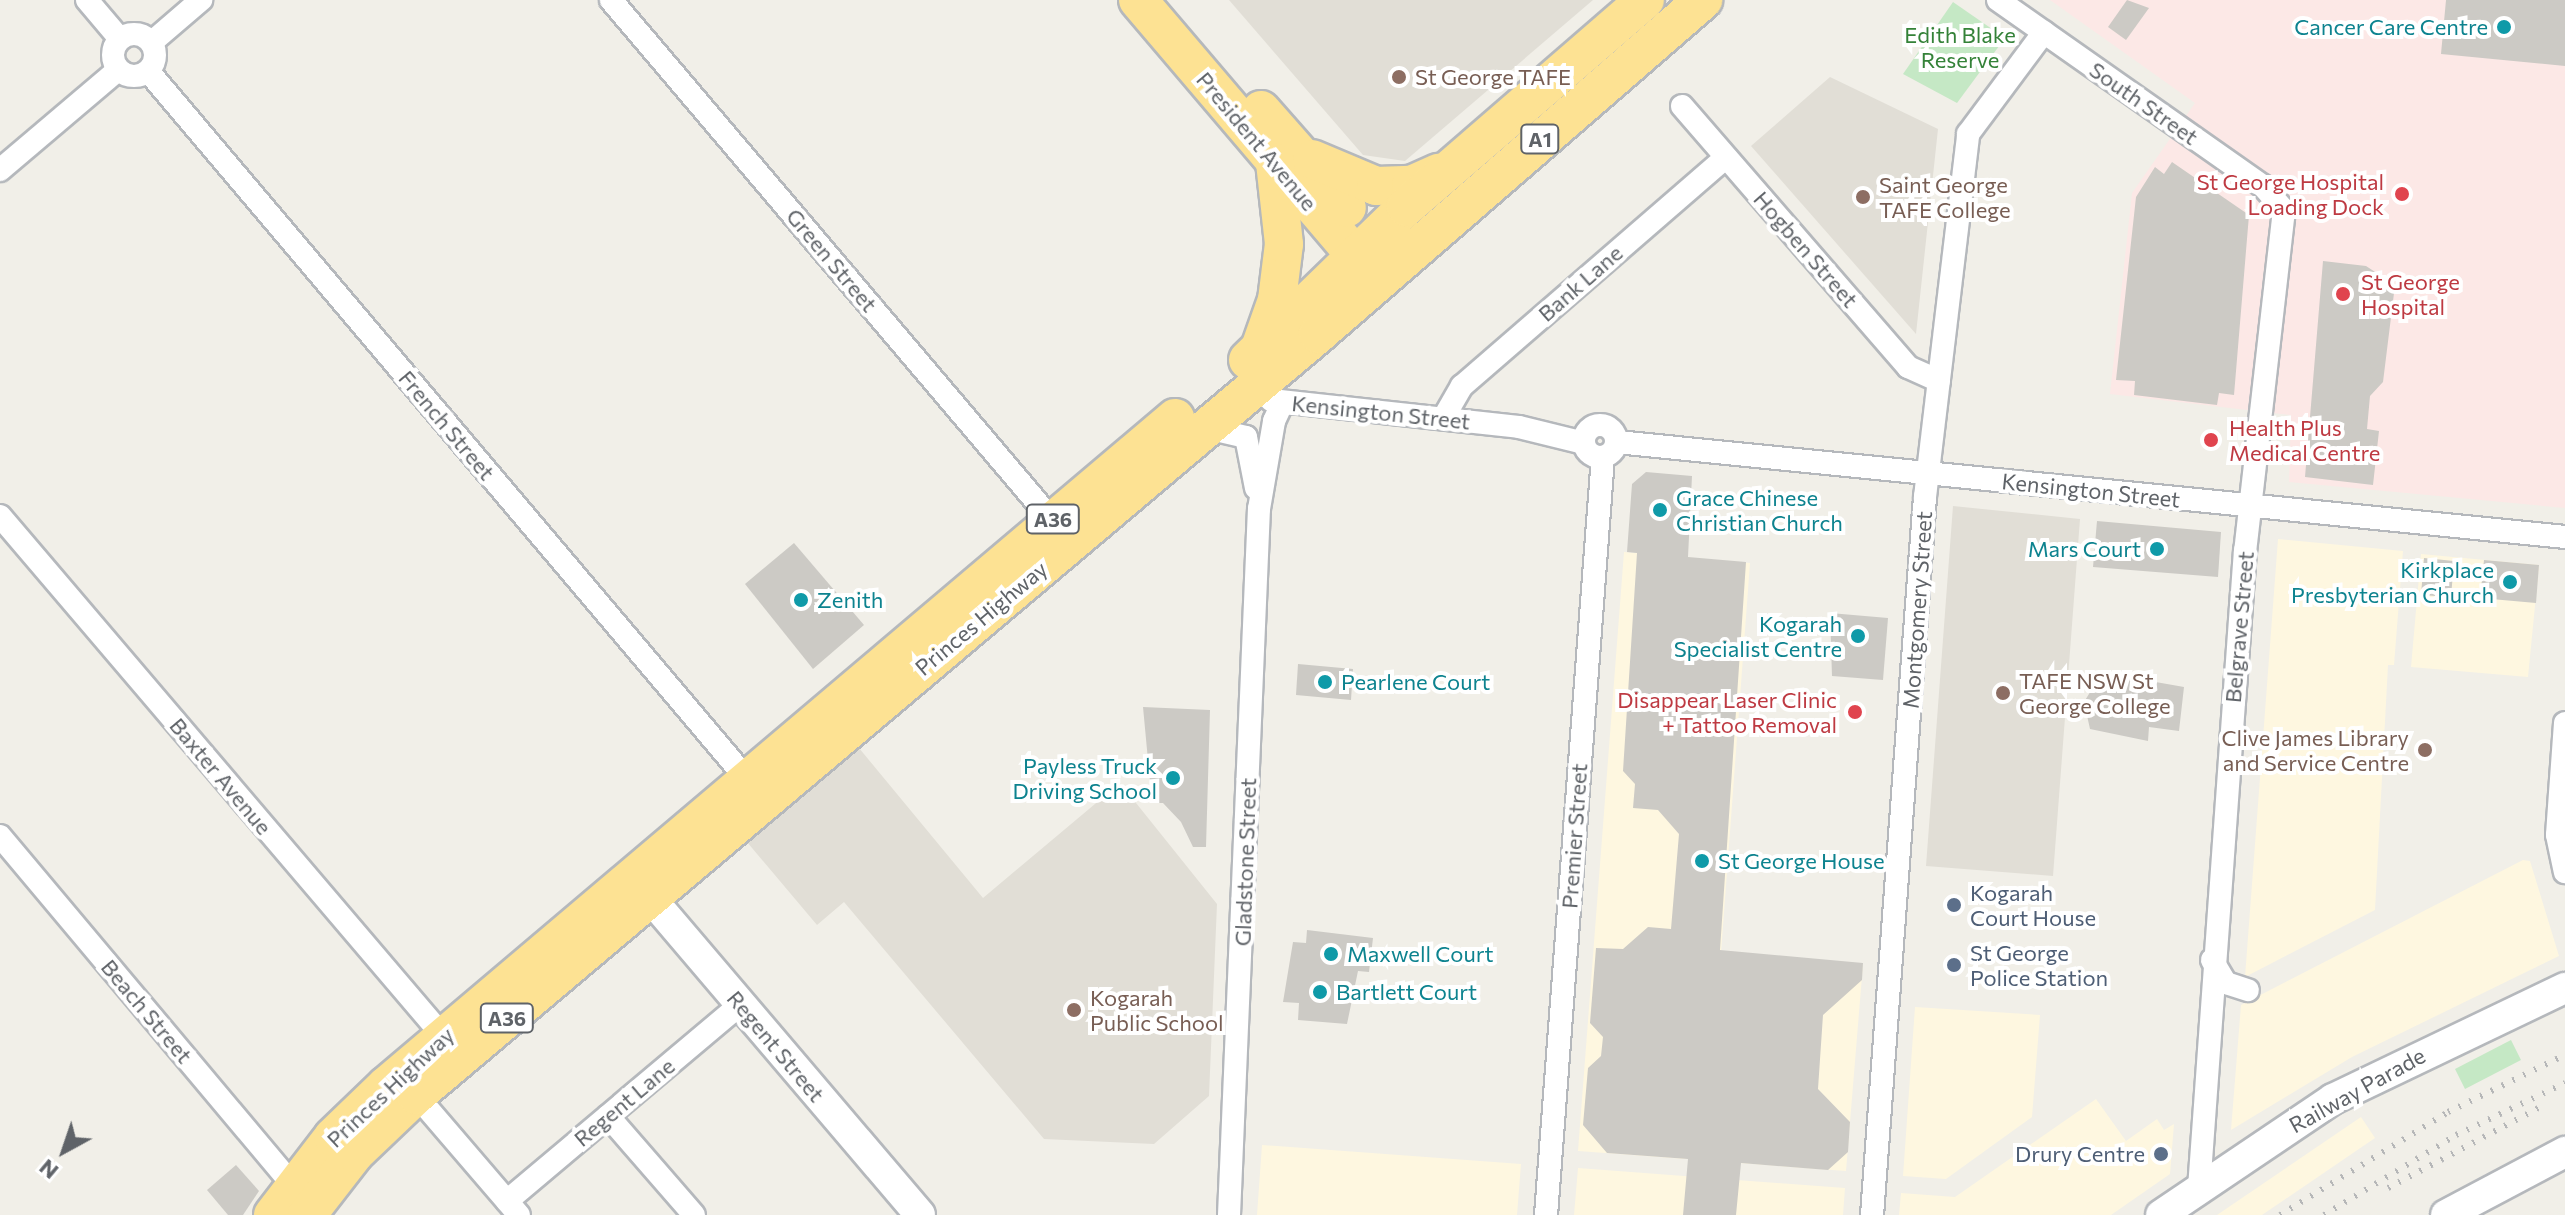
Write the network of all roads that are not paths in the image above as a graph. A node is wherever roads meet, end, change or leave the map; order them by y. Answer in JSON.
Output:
{"nodes":[{"id":1,"x":87,"y":0,"type":"edge"},
{"id":2,"x":201,"y":0,"type":"edge"},
{"id":3,"x":611,"y":0,"type":"edge"},
{"id":4,"x":1138,"y":0,"type":"edge"},
{"id":5,"x":1168,"y":0,"type":"edge"},
{"id":6,"x":1645,"y":0,"type":"edge"},
{"id":7,"x":1703,"y":0,"type":"edge"},
{"id":8,"x":1998,"y":0,"type":"edge"},
{"id":9,"x":2044,"y":32,"type":"junction"},
{"id":10,"x":120,"y":39,"type":"junction"},
{"id":11,"x":152,"y":42,"type":"junction"},
{"id":12,"x":118,"y":70,"type":"junction"},
{"id":13,"x":148,"y":71,"type":"junction"},
{"id":14,"x":1682,"y":106,"type":"dead end"},
{"id":15,"x":1726,"y":157,"type":"junction"},
{"id":16,"x":1292,"y":160,"type":"junction"},
{"id":17,"x":1452,"y":166,"type":"junction"},
{"id":18,"x":0,"y":170,"type":"edge"},
{"id":19,"x":2284,"y":210,"type":"joint"},
{"id":20,"x":1375,"y":261,"type":"junction"},
{"id":21,"x":1259,"y":350,"type":"junction"},
{"id":22,"x":1939,"y":381,"type":"junction"},
{"id":23,"x":1242,"y":394,"type":"junction"},
{"id":24,"x":1283,"y":402,"type":"junction"},
{"id":25,"x":1444,"y":417,"type":"junction"},
{"id":26,"x":1202,"y":428,"type":"junction"},
{"id":27,"x":1610,"y":450,"type":"junction"},
{"id":28,"x":1927,"y":472,"type":"junction"},
{"id":29,"x":2252,"y":507,"type":"junction"},
{"id":30,"x":1259,"y":509,"type":"junction"},
{"id":31,"x":0,"y":516,"type":"edge"},
{"id":32,"x":1052,"y":520,"type":"junction"},
{"id":33,"x":2565,"y":537,"type":"edge"},
{"id":34,"x":2565,"y":723,"type":"edge"},
{"id":35,"x":746,"y":778,"type":"junction"},
{"id":36,"x":0,"y":836,"type":"edge"},
{"id":37,"x":2565,"y":872,"type":"edge"},
{"id":38,"x":641,"y":887,"type":"junction"},
{"id":39,"x":2212,"y":959,"type":"junction"},
{"id":40,"x":2565,"y":988,"type":"edge"},
{"id":41,"x":2248,"y":990,"type":"dead end"},
{"id":42,"x":741,"y":1004,"type":"junction"},
{"id":43,"x":443,"y":1036,"type":"junction"},
{"id":44,"x":416,"y":1095,"type":"junction"},
{"id":45,"x":608,"y":1116,"type":"junction"},
{"id":46,"x":2565,"y":1152,"type":"edge"},
{"id":47,"x":2199,"y":1188,"type":"junction"},
{"id":48,"x":292,"y":1205,"type":"edge"},
{"id":49,"x":513,"y":1208,"type":"edge"},
{"id":50,"x":694,"y":1215,"type":"edge"},
{"id":51,"x":920,"y":1215,"type":"edge"},
{"id":52,"x":1229,"y":1215,"type":"edge"},
{"id":53,"x":1546,"y":1215,"type":"edge"},
{"id":54,"x":1872,"y":1215,"type":"edge"},
{"id":55,"x":2161,"y":1215,"type":"edge"},
{"id":56,"x":2446,"y":1215,"type":"edge"}],
"edges":[{"from":1,"to":10,"type":"street"},
{"from":2,"to":11,"type":"street"},
{"from":3,"to":32,"type":"street","name":"Green Street"},
{"from":4,"to":16,"type":"highway","name":"President Avenue","number":"A1"},
{"from":5,"to":16,"type":"highway","name":"President Avenue","number":"A1"},
{"from":6,"to":17,"type":"highway","name":"Princes Highway","number":"A1"},
{"from":7,"to":20,"type":"highway","name":"Princes Highway","number":"A1"},
{"from":8,"to":9,"type":"street","name":"South Street"},
{"from":9,"to":19,"type":"street","name":"South Street"},
{"from":9,"to":22,"type":"street","name":"Montgomery Street"},
{"from":10,"to":11,"type":"street"},
{"from":10,"to":12,"type":"street"},
{"from":11,"to":13,"type":"street"},
{"from":12,"to":13,"type":"street"},
{"from":12,"to":18,"type":"street"},
{"from":13,"to":35,"type":"street","name":"French Street"},
{"from":14,"to":15,"type":"street","name":"Hogben Street"},
{"from":15,"to":22,"type":"street","name":"Hogben Street"},
{"from":15,"to":25,"type":"street","name":"Bank Lane"},
{"from":16,"to":17,"type":"highway","number":"A1"},
{"from":16,"to":20,"type":"highway","name":"President Avenue","number":"A1"},
{"from":16,"to":21,"type":"highway"},
{"from":17,"to":20,"type":"highway","name":"Princes Highway","number":"A1"},
{"from":19,"to":29,"type":"street","name":"Belgrave Street"},
{"from":20,"to":21,"type":"highway","name":"Princes Highway","number":"A36"},
{"from":20,"to":23,"type":"highway","name":"Princes Highway","number":"A36"},
{"from":21,"to":32,"type":"highway","name":"Princes Highway","number":"A36"},
{"from":22,"to":28,"type":"street","name":"Montgomery Street"},
{"from":23,"to":24,"type":"street","name":"Kensington Street"},
{"from":23,"to":26,"type":"highway","name":"Princes Highway","number":"A36"},
{"from":24,"to":25,"type":"street","name":"Kensington Street"},
{"from":24,"to":30,"type":"street","name":"Gladstone Street"},
{"from":25,"to":27,"type":"street","name":"Kensington Street"},
{"from":26,"to":30,"type":"street","name":"Gladstone Street"},
{"from":26,"to":38,"type":"highway","name":"Princes Highway","number":"A36"},
{"from":27,"to":28,"type":"street","name":"Kensington Street"},
{"from":27,"to":53,"type":"street","name":"Premier Street"},
{"from":28,"to":29,"type":"street","name":"Kensington Street"},
{"from":28,"to":54,"type":"street","name":"Montgomery Street"},
{"from":29,"to":33,"type":"street","name":"Kensington Street"},
{"from":29,"to":39,"type":"street","name":"Belgrave Street"},
{"from":30,"to":52,"type":"street","name":"Gladstone Street"},
{"from":31,"to":43,"type":"street","name":"Baxter Avenue"},
{"from":32,"to":35,"type":"highway","name":"Princes Highway","number":"A36"},
{"from":34,"to":37,"type":"street"},
{"from":35,"to":38,"type":"highway","name":"Princes Highway","number":"A36"},
{"from":36,"to":48,"type":"street","name":"Beach Street"},
{"from":38,"to":42,"type":"main road","name":"Regent Street"},
{"from":38,"to":43,"type":"highway","name":"Princes Highway","number":"A36"},
{"from":38,"to":44,"type":"highway","name":"Princes Highway","number":"A36"},
{"from":39,"to":41,"type":"street"},
{"from":39,"to":47,"type":"street","name":"Belgrave Street"},
{"from":40,"to":47,"type":"main road","name":"Railway Parade"},
{"from":42,"to":45,"type":"street","name":"Regent Lane"},
{"from":42,"to":51,"type":"main road","name":"Regent Street"},
{"from":43,"to":48,"type":"highway","name":"Princes Highway","number":"A36"},
{"from":44,"to":48,"type":"highway","name":"Princes Highway","number":"A36"},
{"from":44,"to":49,"type":"street"},
{"from":45,"to":49,"type":"street","name":"Regent Lane"},
{"from":45,"to":50,"type":"street"},
{"from":46,"to":56,"type":"main road"},
{"from":47,"to":55,"type":"main road","name":"Railway Parade"}]}
